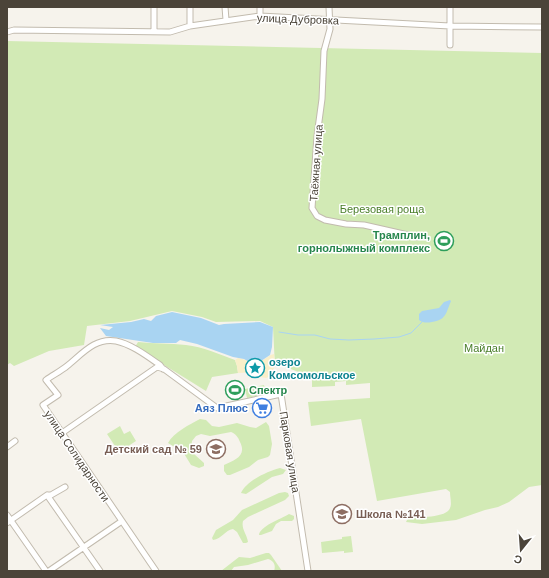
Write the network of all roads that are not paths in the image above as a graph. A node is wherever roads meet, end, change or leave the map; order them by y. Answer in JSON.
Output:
{"nodes":[{"id":1,"x":154,"y":7,"type":"edge"},
{"id":2,"x":190,"y":7,"type":"edge"},
{"id":3,"x":225,"y":7,"type":"edge"},
{"id":4,"x":260,"y":7,"type":"edge"},
{"id":5,"x":329,"y":7,"type":"edge"},
{"id":6,"x":450,"y":7,"type":"edge"},
{"id":7,"x":260,"y":16,"type":"junction"},
{"id":8,"x":226,"y":20,"type":"junction"},
{"id":9,"x":331,"y":20,"type":"junction"},
{"id":10,"x":190,"y":26,"type":"junction"},
{"id":11,"x":450,"y":26,"type":"junction"},
{"id":12,"x":542,"y":27,"type":"edge"},
{"id":13,"x":7,"y":32,"type":"edge"},
{"id":14,"x":154,"y":32,"type":"junction"},
{"id":15,"x":450,"y":45,"type":"dead end"},
{"id":16,"x":417,"y":237,"type":"dead end"},
{"id":17,"x":164,"y":369,"type":"junction"},
{"id":18,"x":62,"y":433,"type":"junction"},
{"id":19,"x":15,"y":441,"type":"dead end"},
{"id":20,"x":7,"y":447,"type":"edge"},
{"id":21,"x":65,"y":487,"type":"dead end"},
{"id":22,"x":47,"y":495,"type":"junction"},
{"id":23,"x":7,"y":515,"type":"edge"},
{"id":24,"x":122,"y":521,"type":"junction"},
{"id":25,"x":9,"y":522,"type":"edge"},
{"id":26,"x":84,"y":548,"type":"junction"},
{"id":27,"x":47,"y":571,"type":"edge"},
{"id":28,"x":100,"y":571,"type":"edge"},
{"id":29,"x":156,"y":571,"type":"edge"},
{"id":30,"x":308,"y":571,"type":"edge"}],
"edges":[{"from":1,"to":14,"type":"street"},
{"from":2,"to":10,"type":"street"},
{"from":3,"to":8,"type":"street"},
{"from":4,"to":7,"type":"street"},
{"from":5,"to":9,"type":"street","name":"Таёжная улица"},
{"from":6,"to":11,"type":"street"},
{"from":7,"to":8,"type":"street","name":"улица Дубровка"},
{"from":7,"to":9,"type":"street","name":"улица Дубровка"},
{"from":8,"to":10,"type":"street","name":"улица Дубровка"},
{"from":9,"to":11,"type":"street","name":"улица Дубровка"},
{"from":9,"to":16,"type":"street","name":"Таёжная улица"},
{"from":10,"to":14,"type":"street","name":"улица Дубровка"},
{"from":11,"to":12,"type":"street","name":"улица Дубровка"},
{"from":11,"to":15,"type":"street"},
{"from":13,"to":14,"type":"street","name":"улица Дубровка"},
{"from":17,"to":18,"type":"street"},
{"from":17,"to":18,"type":"street","name":"улица Солидарности"},
{"from":17,"to":30,"type":"street","name":"Парковая улица"},
{"from":18,"to":24,"type":"street","name":"улица Солидарности"},
{"from":19,"to":20,"type":"street"},
{"from":21,"to":22,"type":"street"},
{"from":22,"to":25,"type":"street"},
{"from":22,"to":26,"type":"street"},
{"from":23,"to":25,"type":"street"},
{"from":24,"to":26,"type":"street"},
{"from":24,"to":29,"type":"street","name":"улица Солидарности"},
{"from":25,"to":27,"type":"street"},
{"from":26,"to":27,"type":"street"},
{"from":26,"to":28,"type":"street"}]}
